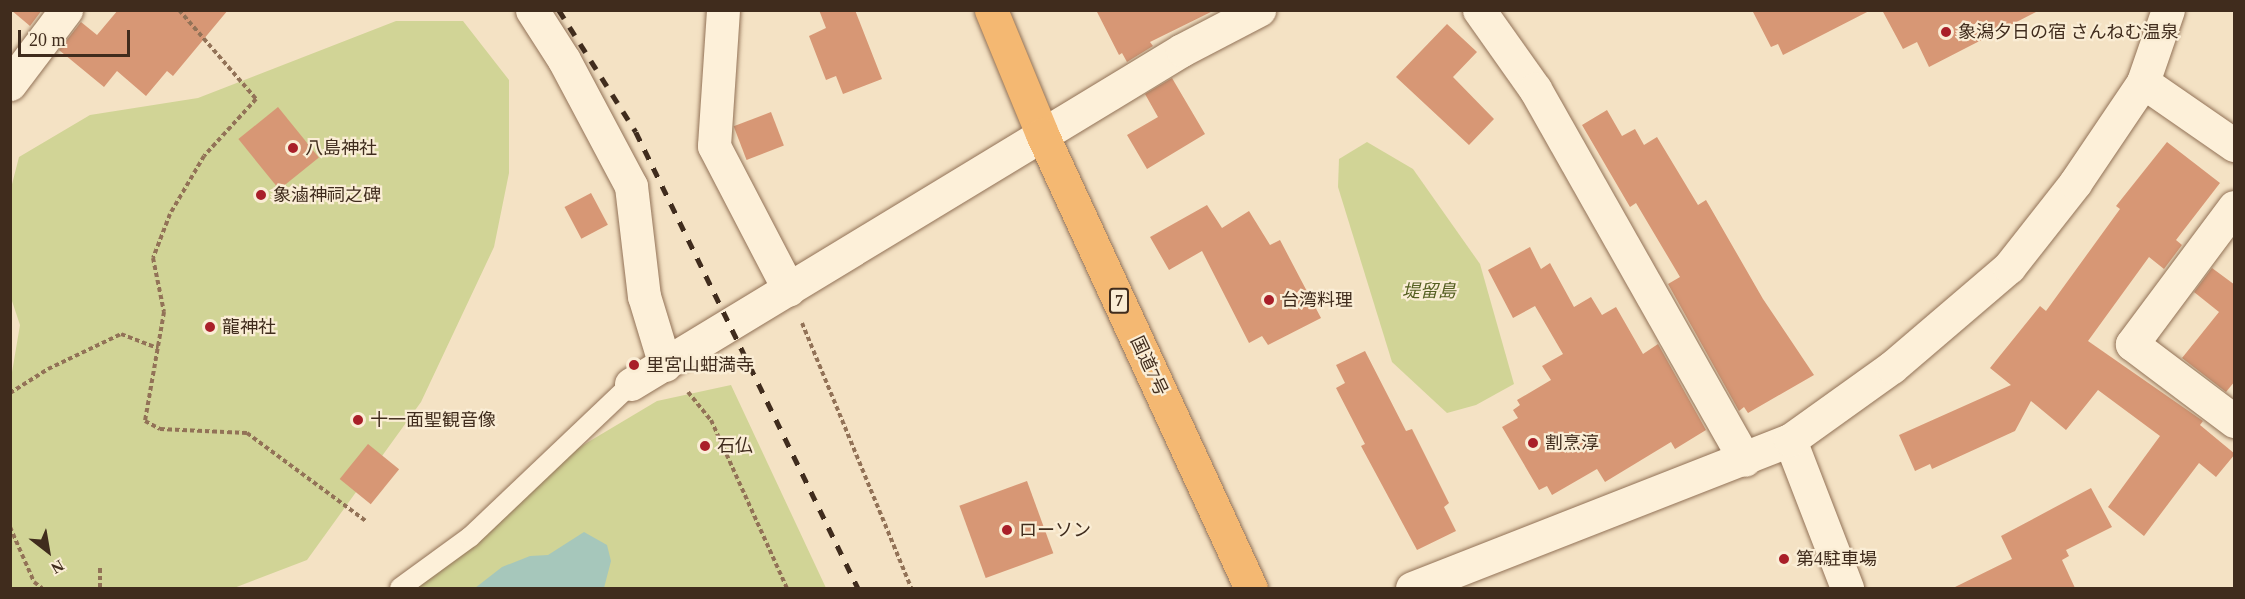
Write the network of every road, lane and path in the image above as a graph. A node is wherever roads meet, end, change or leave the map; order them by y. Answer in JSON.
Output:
{"nodes":[{"id":1,"x":66,"y":10,"type":"edge"},
{"id":2,"x":179,"y":10,"type":"edge"},
{"id":3,"x":532,"y":10,"type":"edge"},
{"id":4,"x":723,"y":10,"type":"edge"},
{"id":5,"x":991,"y":10,"type":"edge"},
{"id":6,"x":1259,"y":10,"type":"edge"},
{"id":7,"x":1479,"y":10,"type":"edge"},
{"id":8,"x":2168,"y":10,"type":"edge"},
{"id":9,"x":2143,"y":82,"type":"junction"},
{"id":10,"x":10,"y":84,"type":"edge"},
{"id":11,"x":1042,"y":135,"type":"junction"},
{"id":12,"x":2235,"y":145,"type":"edge"},
{"id":13,"x":2235,"y":207,"type":"edge"},
{"id":14,"x":789,"y":290,"type":"junction"},
{"id":15,"x":158,"y":348,"type":"junction"},
{"id":16,"x":666,"y":365,"type":"junction"},
{"id":17,"x":631,"y":384,"type":"joint"},
{"id":18,"x":10,"y":393,"type":"edge"},
{"id":19,"x":2235,"y":421,"type":"edge"},
{"id":20,"x":1790,"y":440,"type":"junction"},
{"id":21,"x":1745,"y":460,"type":"junction"},
{"id":22,"x":366,"y":521,"type":"dead end"},
{"id":23,"x":10,"y":527,"type":"edge"},
{"id":24,"x":100,"y":567,"type":"dead end"},
{"id":25,"x":42,"y":588,"type":"edge"},
{"id":26,"x":100,"y":588,"type":"edge"},
{"id":27,"x":400,"y":588,"type":"edge"},
{"id":28,"x":787,"y":588,"type":"edge"},
{"id":29,"x":910,"y":588,"type":"edge"},
{"id":30,"x":1251,"y":588,"type":"edge"},
{"id":31,"x":1412,"y":588,"type":"edge"},
{"id":32,"x":1847,"y":588,"type":"edge"}],
"edges":[{"from":1,"to":10,"type":"street"},
{"from":2,"to":15,"type":"path"},
{"from":3,"to":16,"type":"street"},
{"from":4,"to":14,"type":"street"},
{"from":5,"to":11,"type":"highway","name":"国道7号","number":"7"},
{"from":6,"to":11,"type":"street"},
{"from":7,"to":21,"type":"street"},
{"from":8,"to":9,"type":"street"},
{"from":9,"to":12,"type":"street"},
{"from":9,"to":20,"type":"street"},
{"from":11,"to":14,"type":"street"},
{"from":11,"to":30,"type":"highway","name":"国道7号","number":"7"},
{"from":13,"to":19,"type":"street"},
{"from":14,"to":16,"type":"street"},
{"from":14,"to":29,"type":"path"},
{"from":15,"to":18,"type":"path"},
{"from":15,"to":22,"type":"path"},
{"from":16,"to":17,"type":"street"},
{"from":16,"to":28,"type":"path"},
{"from":17,"to":27,"type":"lane"},
{"from":20,"to":21,"type":"street"},
{"from":20,"to":32,"type":"street"},
{"from":21,"to":31,"type":"street"},
{"from":23,"to":25,"type":"path"},
{"from":24,"to":26,"type":"path"}]}
